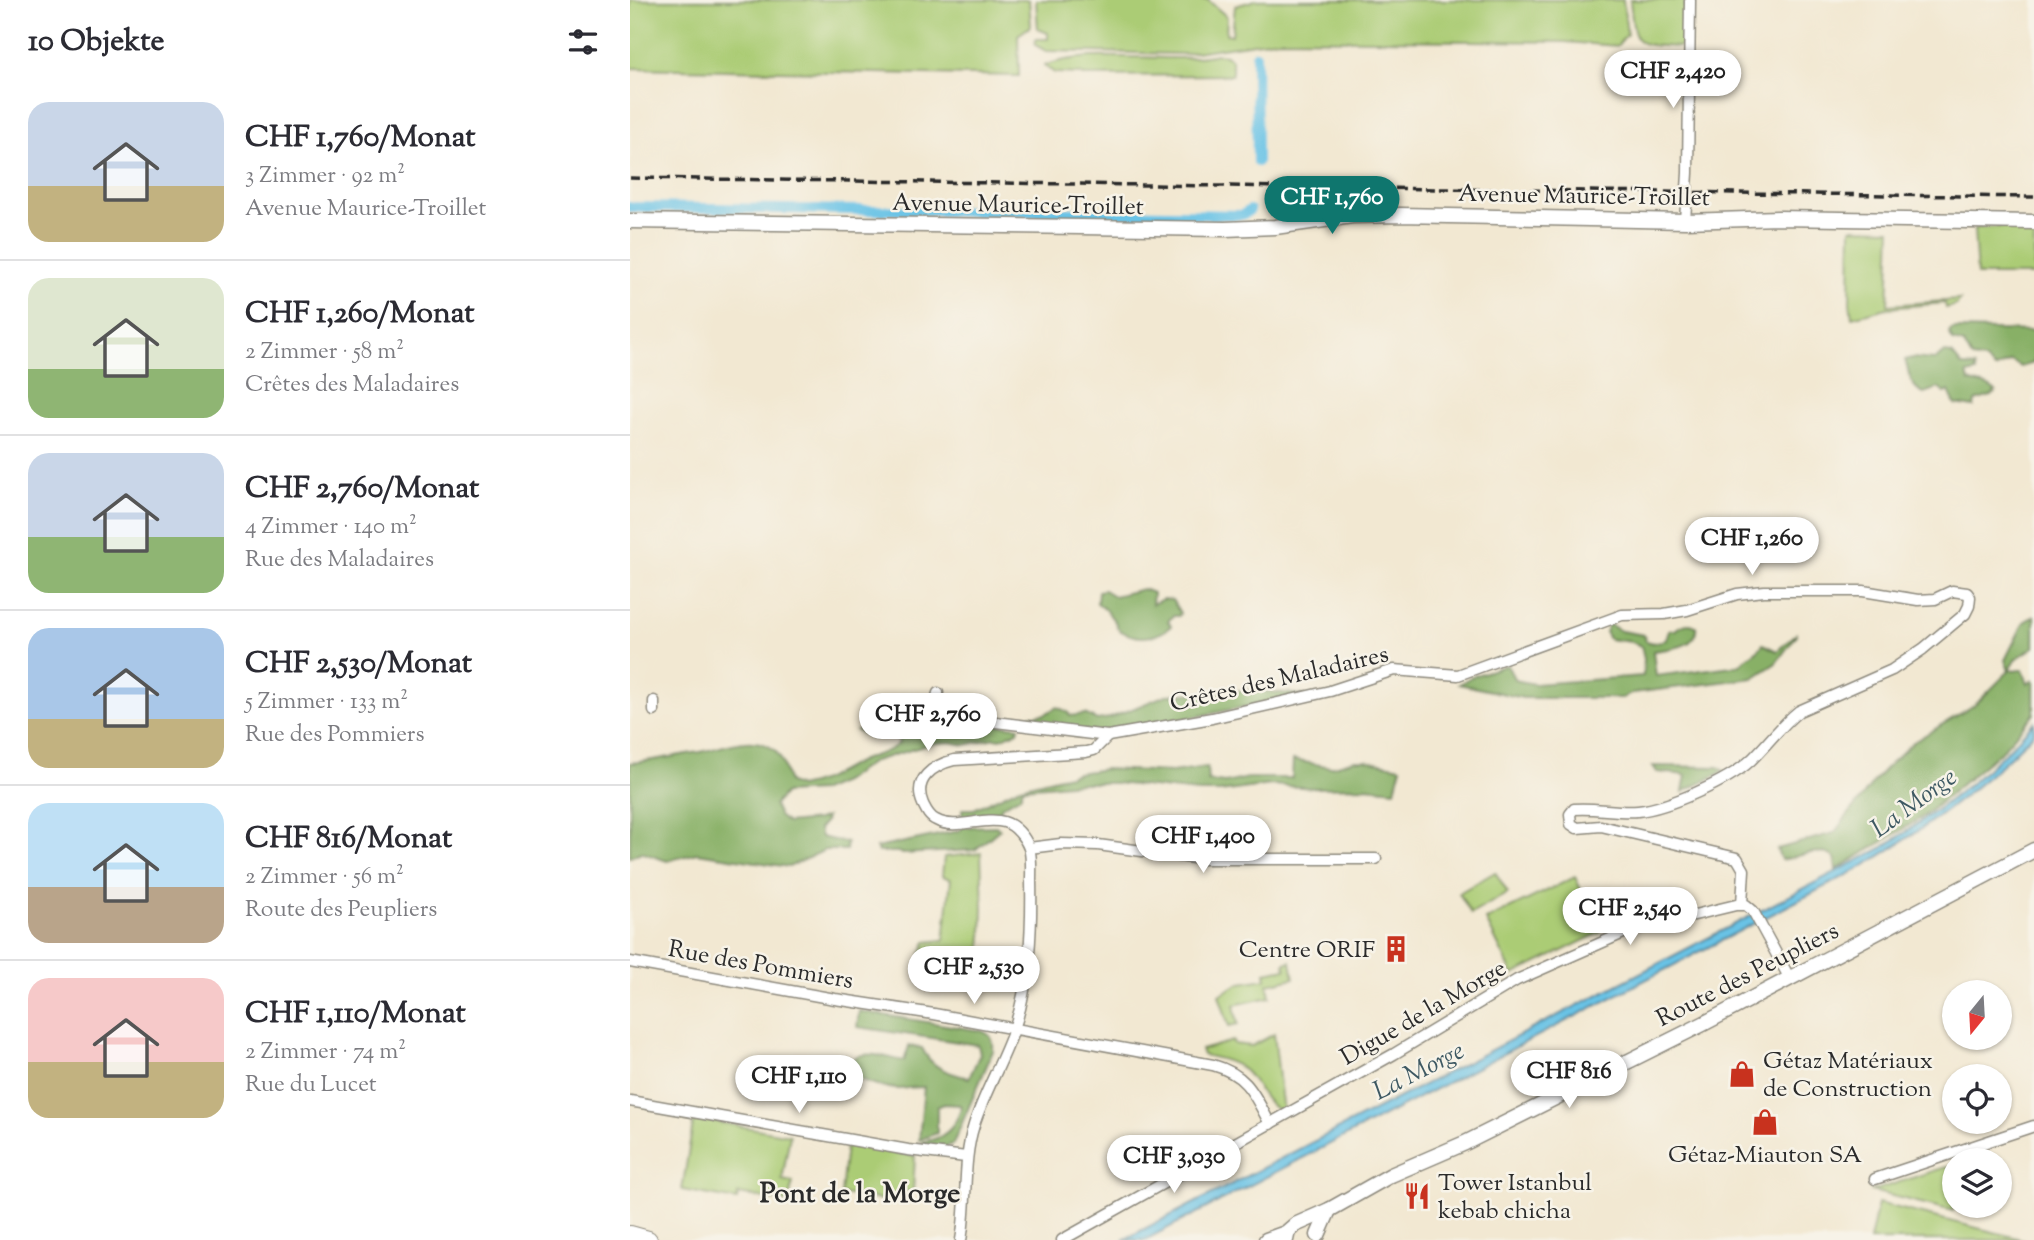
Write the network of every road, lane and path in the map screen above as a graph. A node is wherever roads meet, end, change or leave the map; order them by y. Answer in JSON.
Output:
{"nodes":[{"id":1,"x":1690,"y":0,"type":"edge"},
{"id":2,"x":1685,"y":221,"type":"junction"},
{"id":3,"x":630,"y":222,"type":"edge"},
{"id":4,"x":2034,"y":222,"type":"edge"},
{"id":5,"x":938,"y":693,"type":"dead end"},
{"id":6,"x":1108,"y":736,"type":"junction"},
{"id":7,"x":1029,"y":848,"type":"junction"},
{"id":8,"x":2034,"y":850,"type":"edge"},
{"id":9,"x":1376,"y":859,"type":"dead end"},
{"id":10,"x":1742,"y":904,"type":"junction"},
{"id":11,"x":630,"y":962,"type":"edge"},
{"id":12,"x":1790,"y":979,"type":"junction"},
{"id":13,"x":1014,"y":1030,"type":"junction"},
{"id":14,"x":630,"y":1101,"type":"edge"},
{"id":15,"x":1270,"y":1124,"type":"junction"},
{"id":16,"x":2034,"y":1125,"type":"edge"},
{"id":17,"x":966,"y":1157,"type":"junction"},
{"id":18,"x":1875,"y":1179,"type":"dead end"},
{"id":19,"x":1329,"y":1210,"type":"junction"},
{"id":20,"x":1301,"y":1224,"type":"junction"},
{"id":21,"x":630,"y":1236,"type":"edge"},
{"id":22,"x":1287,"y":1236,"type":"edge"},
{"id":23,"x":1318,"y":1238,"type":"edge"},
{"id":24,"x":648,"y":1240,"type":"edge"},
{"id":25,"x":961,"y":1240,"type":"edge"},
{"id":26,"x":1062,"y":1240,"type":"edge"},
{"id":27,"x":1266,"y":1240,"type":"edge"}],
"edges":[{"from":1,"to":2,"type":"street"},
{"from":2,"to":3,"type":"street","name":"Avenue Maurice-Troillet"},
{"from":2,"to":4,"type":"street","name":"Avenue Maurice-Troillet"},
{"from":5,"to":6,"type":"street","name":"Crêtes des Maladaires"},
{"from":6,"to":7,"type":"street"},
{"from":6,"to":10,"type":"street","name":"Crêtes des Maladaires"},
{"from":7,"to":9,"type":"street"},
{"from":7,"to":13,"type":"street"},
{"from":8,"to":12,"type":"street","name":"Route des Peupliers"},
{"from":10,"to":12,"type":"street"},
{"from":10,"to":15,"type":"street","name":"Digue de la Morge"},
{"from":11,"to":13,"type":"street","name":"Rue des Pommiers"},
{"from":12,"to":19,"type":"street","name":"Route des Peupliers"},
{"from":13,"to":15,"type":"street","name":"Rue des Pommiers"},
{"from":13,"to":17,"type":"street"},
{"from":14,"to":17,"type":"street"},
{"from":15,"to":26,"type":"street","name":"Digue de la Morge"},
{"from":16,"to":18,"type":"street"},
{"from":17,"to":25,"type":"street"},
{"from":19,"to":20,"type":"street","name":"Route des Peupliers"},
{"from":19,"to":23,"type":"street"},
{"from":20,"to":22,"type":"street","name":"Route des Peupliers"},
{"from":20,"to":23,"type":"street"},
{"from":21,"to":24,"type":"main road"},
{"from":22,"to":27,"type":"street"}]}
